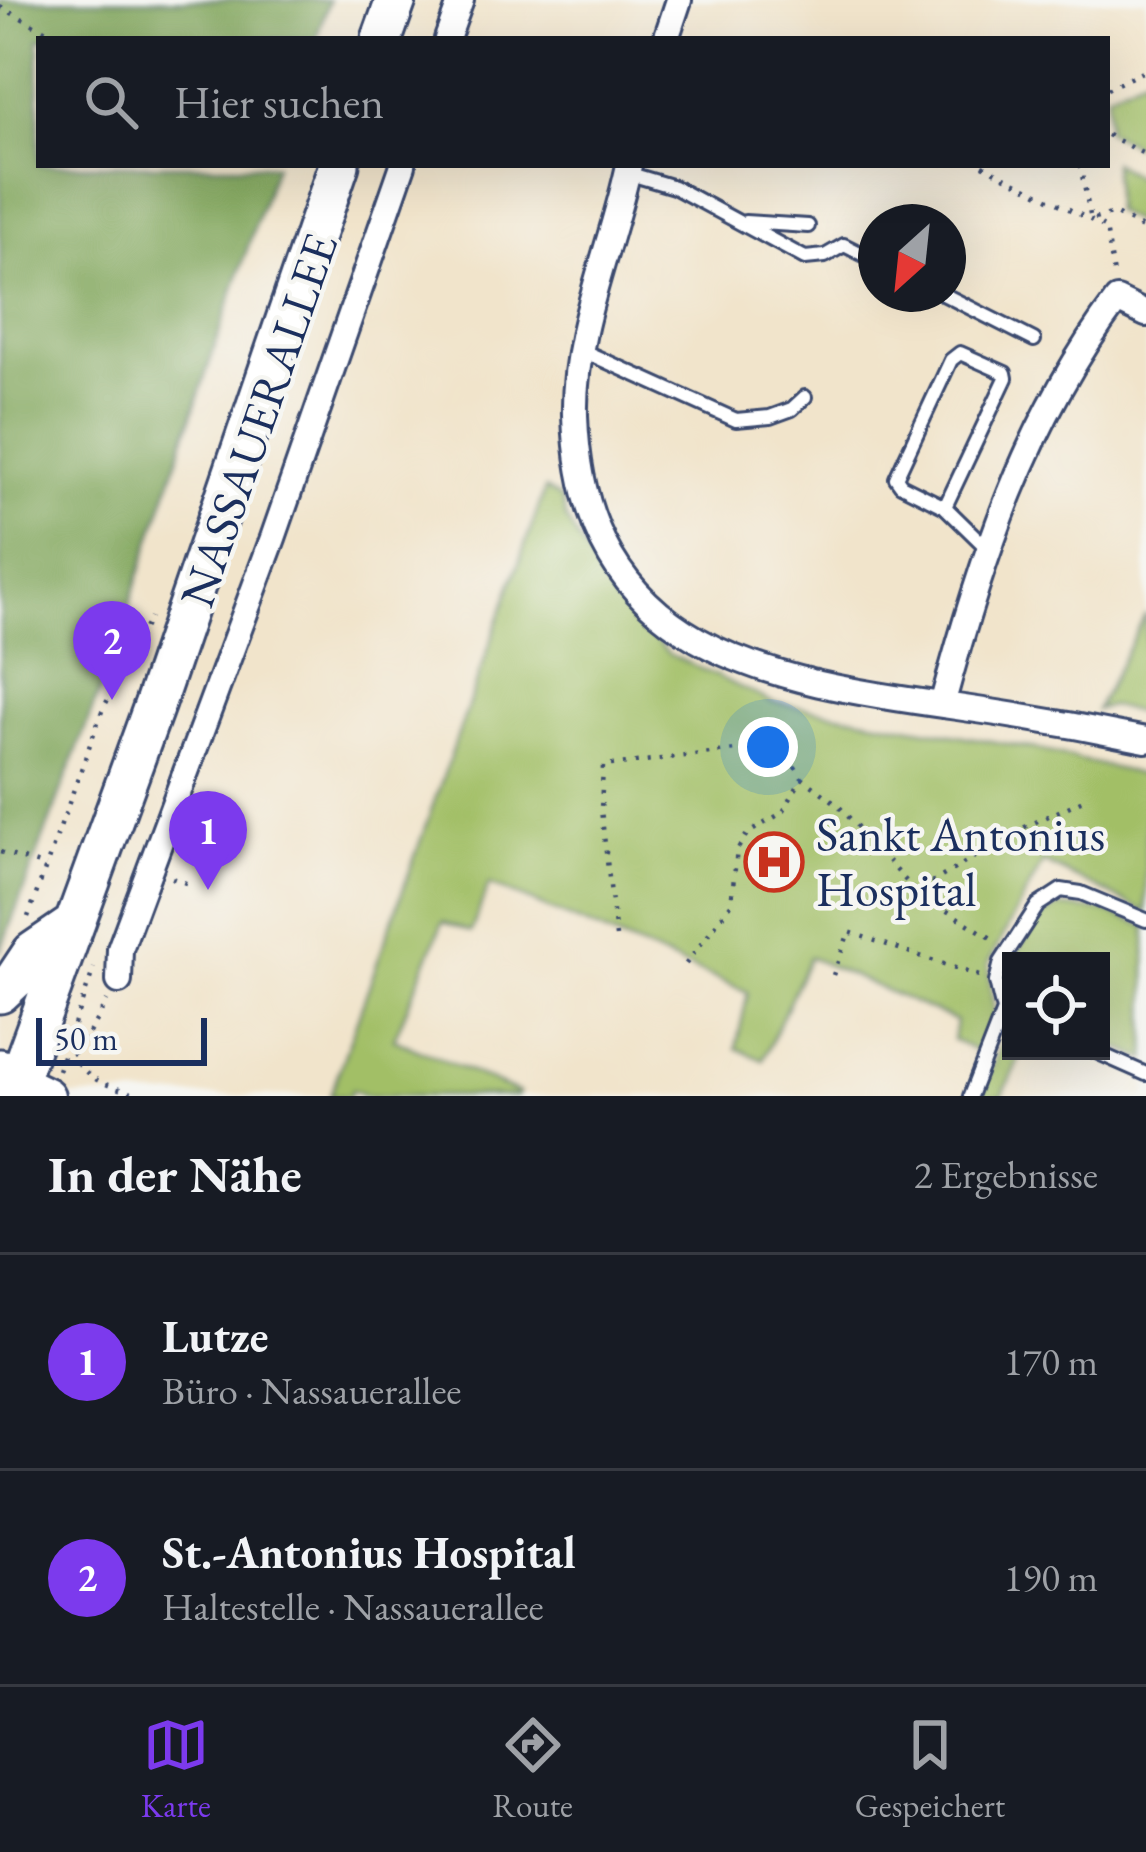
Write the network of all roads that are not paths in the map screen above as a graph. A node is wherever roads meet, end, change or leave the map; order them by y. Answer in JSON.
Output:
{"nodes":[{"id":1,"x":395,"y":0,"type":"edge"},
{"id":2,"x":461,"y":0,"type":"edge"},
{"id":3,"x":679,"y":0,"type":"edge"},
{"id":4,"x":383,"y":36,"type":"edge"},
{"id":5,"x":448,"y":36,"type":"edge"},
{"id":6,"x":667,"y":36,"type":"edge"},
{"id":7,"x":338,"y":168,"type":"edge"},
{"id":8,"x":402,"y":168,"type":"edge"},
{"id":9,"x":628,"y":169,"type":"edge"},
{"id":10,"x":737,"y":221,"type":"junction"},
{"id":11,"x":808,"y":226,"type":"dead end"},
{"id":12,"x":858,"y":252,"type":"edge"},
{"id":13,"x":966,"y":306,"type":"edge"},
{"id":14,"x":1146,"y":314,"type":"edge"},
{"id":15,"x":1034,"y":340,"type":"dead end"},
{"id":16,"x":581,"y":350,"type":"junction"},
{"id":17,"x":805,"y":397,"type":"dead end"},
{"id":18,"x":945,"y":507,"type":"junction"},
{"id":19,"x":988,"y":550,"type":"junction"},
{"id":20,"x":942,"y":705,"type":"junction"},
{"id":21,"x":1146,"y":740,"type":"edge"},
{"id":22,"x":1146,"y":920,"type":"edge"},
{"id":23,"x":74,"y":924,"type":"junction"},
{"id":24,"x":119,"y":981,"type":"road end"},
{"id":25,"x":0,"y":993,"type":"edge"},
{"id":26,"x":1110,"y":1058,"type":"edge"},
{"id":27,"x":1146,"y":1074,"type":"edge"},
{"id":28,"x":26,"y":1084,"type":"edge"},
{"id":29,"x":970,"y":1096,"type":"edge"}],
"edges":[{"from":1,"to":4,"type":"main road"},
{"from":2,"to":5,"type":"street"},
{"from":3,"to":6,"type":"street"},
{"from":7,"to":23,"type":"main road","name":"NASSAUERALLEE"},
{"from":8,"to":24,"type":"street","name":"NASSAUERALLEE"},
{"from":9,"to":10,"type":"lane"},
{"from":9,"to":16,"type":"street"},
{"from":10,"to":11,"type":"lane"},
{"from":10,"to":12,"type":"lane"},
{"from":13,"to":15,"type":"lane"},
{"from":14,"to":19,"type":"street"},
{"from":16,"to":17,"type":"lane"},
{"from":16,"to":20,"type":"street"},
{"from":18,"to":18,"type":"lane"},
{"from":18,"to":19,"type":"lane"},
{"from":19,"to":20,"type":"street"},
{"from":20,"to":21,"type":"street"},
{"from":22,"to":29,"type":"lane"},
{"from":23,"to":25,"type":"main road"},
{"from":23,"to":28,"type":"main road","name":"NASSAUERALLEE"},
{"from":26,"to":27,"type":"lane"}]}
